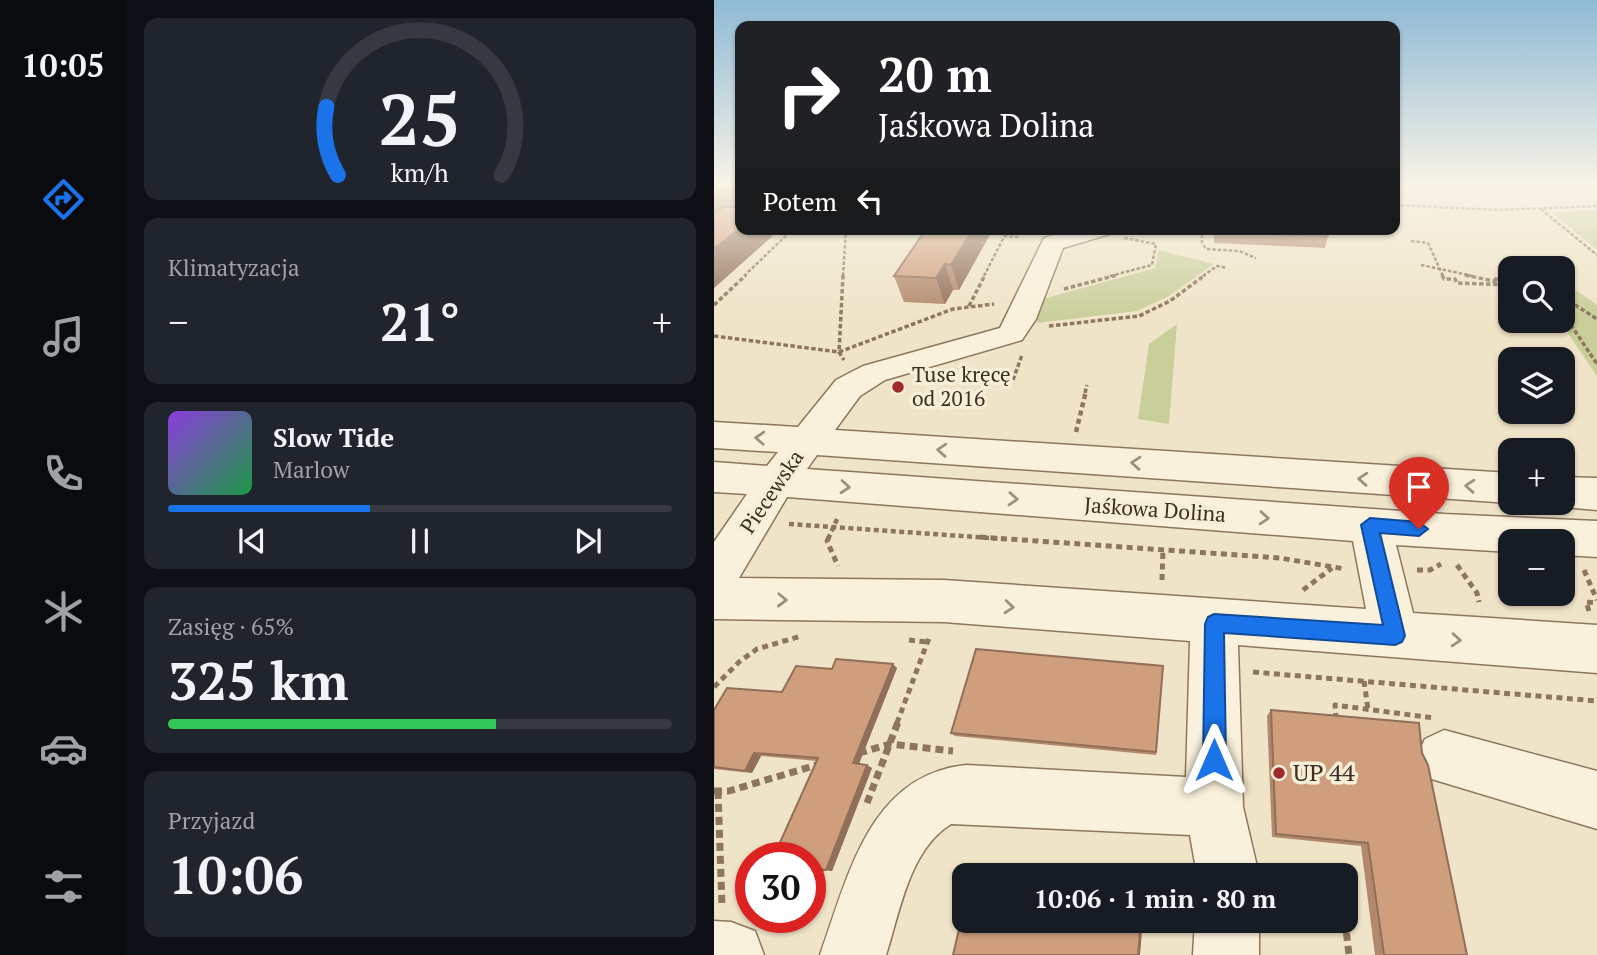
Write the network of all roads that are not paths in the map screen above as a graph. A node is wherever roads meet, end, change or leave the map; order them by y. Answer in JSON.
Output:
{"nodes":[{"id":1,"x":1081,"y":235,"type":"edge"},
{"id":2,"x":714,"y":435,"type":"edge"},
{"id":3,"x":807,"y":440,"type":"junction"},
{"id":4,"x":714,"y":477,"type":"edge"},
{"id":5,"x":776,"y":481,"type":"junction"},
{"id":6,"x":1498,"y":487,"type":"edge"},
{"id":7,"x":1575,"y":493,"type":"edge"},
{"id":8,"x":1597,"y":494,"type":"edge"},
{"id":9,"x":1370,"y":525,"type":"junction"},
{"id":10,"x":1590,"y":554,"type":"edge"},
{"id":11,"x":717,"y":574,"type":"edge"},
{"id":12,"x":1214,"y":624,"type":"junction"},
{"id":13,"x":1395,"y":636,"type":"junction"},
{"id":14,"x":1597,"y":649,"type":"edge"},
{"id":15,"x":1441,"y":743,"type":"road end"},
{"id":16,"x":1597,"y":800,"type":"edge"},
{"id":17,"x":1214,"y":807,"type":"junction"},
{"id":18,"x":1226,"y":863,"type":"edge"},
{"id":19,"x":1227,"y":933,"type":"edge"},
{"id":20,"x":714,"y":954,"type":"edge"},
{"id":21,"x":724,"y":954,"type":"edge"},
{"id":22,"x":730,"y":955,"type":"edge"},
{"id":23,"x":853,"y":955,"type":"edge"},
{"id":24,"x":1226,"y":955,"type":"edge"}],
"edges":[{"from":1,"to":3,"type":"street","name":"Piecewska"},
{"from":3,"to":2,"type":"street","one_way":true},
{"from":3,"to":5,"type":"street","name":"Piecewska"},
{"from":6,"to":3,"type":"street","one_way":true},
{"from":4,"to":5,"type":"street","name":"Jaśkowa Dolina"},
{"from":5,"to":9,"type":"street","name":"Jaśkowa Dolina","one_way":true},
{"from":5,"to":11,"type":"street","name":"Piecewska"},
{"from":7,"to":8,"type":"street"},
{"from":9,"to":10,"type":"street","name":"Jaśkowa Dolina"},
{"from":9,"to":13,"type":"street"},
{"from":11,"to":12,"type":"street","one_way":true},
{"from":12,"to":13,"type":"street"},
{"from":12,"to":17,"type":"street"},
{"from":13,"to":14,"type":"street","one_way":true},
{"from":15,"to":16,"type":"street"},
{"from":17,"to":18,"type":"street"},
{"from":17,"to":23,"type":"street"},
{"from":19,"to":24,"type":"street"},
{"from":20,"to":21,"type":"street"},
{"from":21,"to":22,"type":"street"}]}
